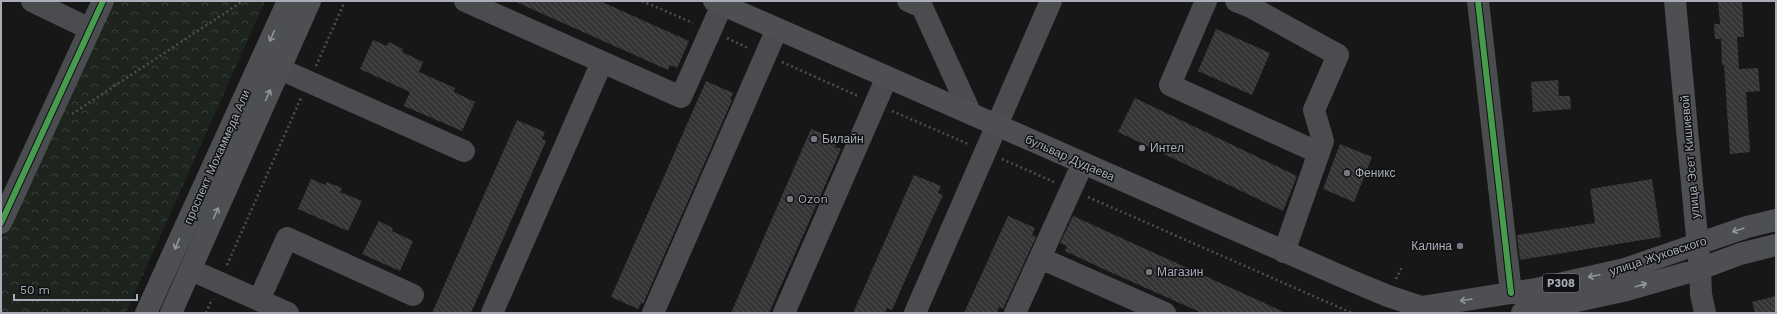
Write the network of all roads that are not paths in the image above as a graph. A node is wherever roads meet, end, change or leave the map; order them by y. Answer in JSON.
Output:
{"nodes":[{"id":1,"x":32,"y":1,"type":"edge"},
{"id":2,"x":103,"y":1,"type":"edge"},
{"id":3,"x":288,"y":1,"type":"edge"},
{"id":4,"x":310,"y":1,"type":"edge"},
{"id":5,"x":465,"y":1,"type":"edge"},
{"id":6,"x":908,"y":1,"type":"edge"},
{"id":7,"x":1051,"y":1,"type":"edge"},
{"id":8,"x":1206,"y":1,"type":"edge"},
{"id":9,"x":1236,"y":1,"type":"edge"},
{"id":10,"x":1478,"y":1,"type":"edge"},
{"id":11,"x":1675,"y":1,"type":"edge"},
{"id":12,"x":722,"y":2,"type":"edge"},
{"id":13,"x":90,"y":29,"type":"junction"},
{"id":14,"x":777,"y":29,"type":"junction"},
{"id":15,"x":602,"y":62,"type":"junction"},
{"id":16,"x":280,"y":70,"type":"junction"},
{"id":17,"x":887,"y":77,"type":"junction"},
{"id":18,"x":971,"y":114,"type":"junction"},
{"id":19,"x":998,"y":126,"type":"junction"},
{"id":20,"x":464,"y":151,"type":"dead end"},
{"id":21,"x":1319,"y":153,"type":"junction"},
{"id":22,"x":1083,"y":163,"type":"junction"},
{"id":23,"x":1776,"y":220,"type":"edge"},
{"id":24,"x":1,"y":223,"type":"edge"},
{"id":25,"x":1698,"y":244,"type":"junction"},
{"id":26,"x":1776,"y":245,"type":"edge"},
{"id":27,"x":1284,"y":252,"type":"junction"},
{"id":28,"x":1040,"y":258,"type":"junction"},
{"id":29,"x":1700,"y":269,"type":"junction"},
{"id":30,"x":191,"y":270,"type":"junction"},
{"id":31,"x":1511,"y":292,"type":"junction"},
{"id":32,"x":413,"y":295,"type":"dead end"},
{"id":33,"x":259,"y":300,"type":"junction"},
{"id":34,"x":1422,"y":311,"type":"edge"},
{"id":35,"x":146,"y":313,"type":"edge"},
{"id":36,"x":172,"y":313,"type":"edge"},
{"id":37,"x":288,"y":313,"type":"edge"},
{"id":38,"x":492,"y":313,"type":"edge"},
{"id":39,"x":652,"y":313,"type":"edge"},
{"id":40,"x":784,"y":313,"type":"edge"},
{"id":41,"x":915,"y":313,"type":"edge"},
{"id":42,"x":1015,"y":313,"type":"edge"},
{"id":43,"x":1165,"y":313,"type":"edge"},
{"id":44,"x":1522,"y":313,"type":"edge"},
{"id":45,"x":1705,"y":313,"type":"edge"}],
"edges":[{"from":1,"to":13,"type":"street"},
{"from":2,"to":13,"type":"street"},
{"from":3,"to":35,"type":"main road","name":"проспект Мохаммеда Али","one_way":true},
{"from":4,"to":16,"type":"main road","name":"проспект Мохаммеда Али"},
{"from":5,"to":15,"type":"street"},
{"from":6,"to":18,"type":"street"},
{"from":7,"to":19,"type":"street"},
{"from":8,"to":21,"type":"street"},
{"from":9,"to":21,"type":"street"},
{"from":10,"to":31,"type":"street"},
{"from":11,"to":25,"type":"main road","name":"улица Эсет Кишиевой"},
{"from":12,"to":14,"type":"main road","name":"бульвар Дудаева"},
{"from":12,"to":15,"type":"street"},
{"from":13,"to":24,"type":"street"},
{"from":14,"to":17,"type":"main road","name":"бульвар Дудаева"},
{"from":14,"to":39,"type":"street"},
{"from":15,"to":38,"type":"street"},
{"from":16,"to":20,"type":"street"},
{"from":30,"to":16,"type":"main road","name":"проспект Мохаммеда Али","one_way":true},
{"from":17,"to":18,"type":"main road","name":"бульвар Дудаева"},
{"from":17,"to":40,"type":"street"},
{"from":18,"to":19,"type":"main road","name":"бульвар Дудаева"},
{"from":19,"to":22,"type":"main road","name":"бульвар Дудаева"},
{"from":19,"to":41,"type":"street"},
{"from":21,"to":27,"type":"street"},
{"from":22,"to":27,"type":"main road","name":"бульвар Дудаева"},
{"from":22,"to":28,"type":"street"},
{"from":23,"to":25,"type":"main road","name":"улица Жуковского","number":"P308","one_way":true},
{"from":25,"to":29,"type":"main road","name":"улица Эсет Кишиевой"},
{"from":25,"to":31,"type":"main road","name":"улица Жуковского","number":"P308","one_way":true},
{"from":26,"to":29,"type":"main road","number":"P308"},
{"from":27,"to":34,"type":"main road","name":"бульвар Дудаева"},
{"from":28,"to":42,"type":"street"},
{"from":28,"to":43,"type":"street"},
{"from":44,"to":29,"type":"main road","number":"P308","one_way":true},
{"from":29,"to":45,"type":"street","name":"улица Эсет Кишиевой"},
{"from":30,"to":33,"type":"street"},
{"from":30,"to":36,"type":"main road","name":"проспект Мохаммеда Али"},
{"from":31,"to":34,"type":"main road","name":"улица Жуковского","number":"P308","one_way":true},
{"from":32,"to":33,"type":"street"},
{"from":33,"to":37,"type":"street"}]}
